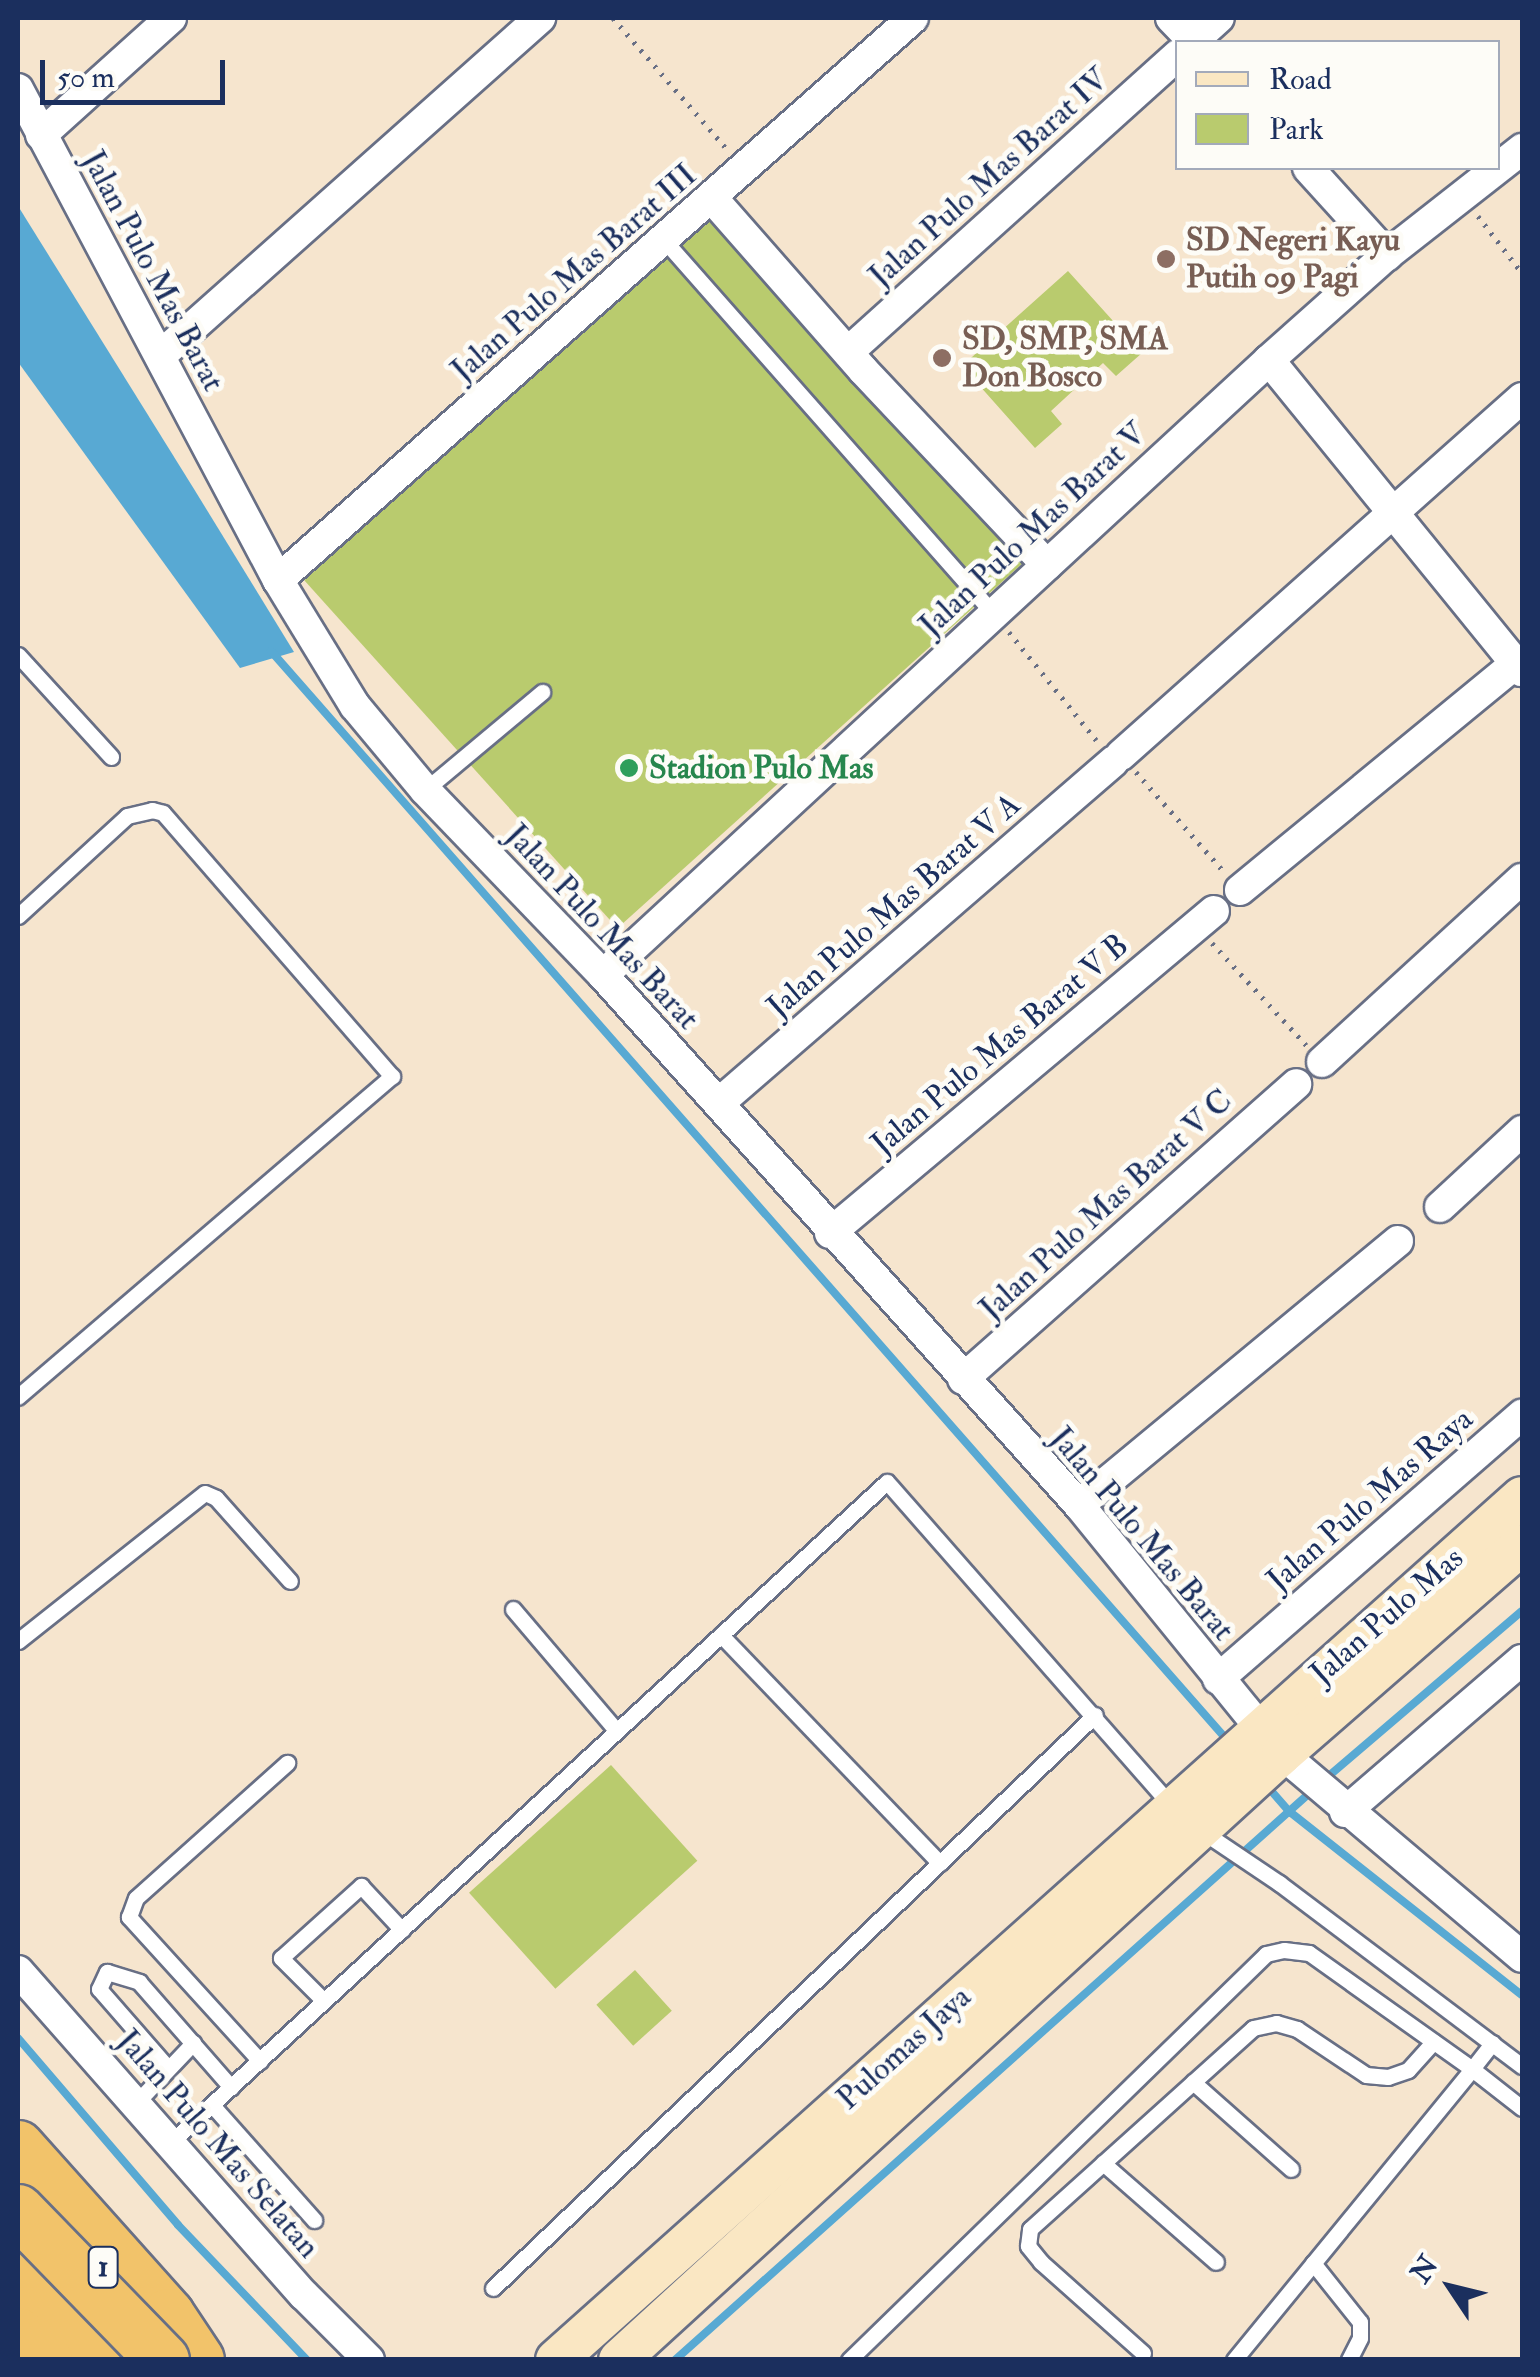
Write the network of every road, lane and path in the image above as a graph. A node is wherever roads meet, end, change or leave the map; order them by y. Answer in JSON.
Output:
{"nodes":[{"id":1,"x":172,"y":18,"type":"edge"},
{"id":2,"x":540,"y":18,"type":"edge"},
{"id":3,"x":613,"y":18,"type":"edge"},
{"id":4,"x":914,"y":18,"type":"edge"},
{"id":5,"x":1171,"y":18,"type":"edge"},
{"id":6,"x":1219,"y":18,"type":"edge"},
{"id":7,"x":1191,"y":40,"type":"edge"},
{"id":8,"x":1195,"y":40,"type":"edge"},
{"id":9,"x":1175,"y":58,"type":"edge"},
{"id":10,"x":18,"y":88,"type":"edge"},
{"id":11,"x":40,"y":134,"type":"junction"},
{"id":12,"x":1522,"y":149,"type":"edge"},
{"id":13,"x":1500,"y":166,"type":"edge"},
{"id":14,"x":746,"y":170,"type":"junction"},
{"id":15,"x":1310,"y":170,"type":"edge"},
{"id":16,"x":1495,"y":170,"type":"edge"},
{"id":17,"x":1461,"y":196,"type":"junction"},
{"id":18,"x":712,"y":198,"type":"junction"},
{"id":19,"x":664,"y":240,"type":"junction"},
{"id":20,"x":1387,"y":255,"type":"junction"},
{"id":21,"x":1522,"y":273,"type":"edge"},
{"id":22,"x":848,"y":352,"type":"junction"},
{"id":23,"x":160,"y":356,"type":"junction"},
{"id":24,"x":1269,"y":360,"type":"junction"},
{"id":25,"x":1522,"y":398,"type":"edge"},
{"id":26,"x":1392,"y":511,"type":"junction"},
{"id":27,"x":1047,"y":565,"type":"junction"},
{"id":28,"x":278,"y":580,"type":"junction"},
{"id":29,"x":994,"y":614,"type":"junction"},
{"id":30,"x":1515,"y":651,"type":"edge"},
{"id":31,"x":18,"y":655,"type":"edge"},
{"id":32,"x":542,"y":692,"type":"dead end"},
{"id":33,"x":110,"y":757,"type":"dead end"},
{"id":34,"x":1117,"y":758,"type":"junction"},
{"id":35,"x":425,"y":790,"type":"junction"},
{"id":36,"x":1522,"y":879,"type":"edge"},
{"id":37,"x":1240,"y":890,"type":"joint"},
{"id":38,"x":18,"y":916,"type":"edge"},
{"id":39,"x":1205,"y":918,"type":"joint"},
{"id":40,"x":603,"y":976,"type":"junction"},
{"id":41,"x":1322,"y":1062,"type":"joint"},
{"id":42,"x":1296,"y":1084,"type":"dead end"},
{"id":43,"x":720,"y":1103,"type":"junction"},
{"id":44,"x":1522,"y":1131,"type":"edge"},
{"id":45,"x":1440,"y":1207,"type":"dead end"},
{"id":46,"x":830,"y":1233,"type":"junction"},
{"id":47,"x":1398,"y":1241,"type":"dead end"},
{"id":48,"x":963,"y":1380,"type":"junction"},
{"id":49,"x":18,"y":1397,"type":"edge"},
{"id":50,"x":1522,"y":1414,"type":"edge"},
{"id":51,"x":1522,"y":1497,"type":"edge"},
{"id":52,"x":1079,"y":1505,"type":"junction"},
{"id":53,"x":1522,"y":1545,"type":"edge"},
{"id":54,"x":290,"y":1581,"type":"dead end"},
{"id":55,"x":513,"y":1609,"type":"dead end"},
{"id":56,"x":721,"y":1635,"type":"junction"},
{"id":57,"x":18,"y":1641,"type":"edge"},
{"id":58,"x":1522,"y":1660,"type":"edge"},
{"id":59,"x":1095,"y":1715,"type":"junction"},
{"id":60,"x":1258,"y":1729,"type":"junction"},
{"id":61,"x":617,"y":1732,"type":"junction"},
{"id":62,"x":287,"y":1763,"type":"dead end"},
{"id":63,"x":1338,"y":1806,"type":"junction"},
{"id":64,"x":1200,"y":1828,"type":"junction"},
{"id":65,"x":940,"y":1863,"type":"junction"},
{"id":66,"x":402,"y":1930,"type":"junction"},
{"id":67,"x":1522,"y":1957,"type":"edge"},
{"id":68,"x":18,"y":1971,"type":"edge"},
{"id":69,"x":324,"y":2002,"type":"junction"},
{"id":70,"x":193,"y":2042,"type":"junction"},
{"id":71,"x":1434,"y":2042,"type":"junction"},
{"id":72,"x":1492,"y":2043,"type":"junction"},
{"id":73,"x":260,"y":2060,"type":"junction"},
{"id":74,"x":1522,"y":2066,"type":"edge"},
{"id":75,"x":168,"y":2068,"type":"junction"},
{"id":76,"x":1472,"y":2069,"type":"junction"},
{"id":77,"x":1193,"y":2082,"type":"junction"},
{"id":78,"x":230,"y":2087,"type":"junction"},
{"id":79,"x":136,"y":2103,"type":"junction"},
{"id":80,"x":212,"y":2105,"type":"junction"},
{"id":81,"x":1522,"y":2108,"type":"edge"},
{"id":82,"x":172,"y":2141,"type":"junction"},
{"id":83,"x":18,"y":2147,"type":"edge"},
{"id":84,"x":1103,"y":2163,"type":"junction"},
{"id":85,"x":1291,"y":2168,"type":"dead end"},
{"id":86,"x":18,"y":2172,"type":"edge"},
{"id":87,"x":314,"y":2220,"type":"dead end"},
{"id":88,"x":27,"y":2245,"type":"edge"},
{"id":89,"x":1216,"y":2262,"type":"dead end"},
{"id":90,"x":1313,"y":2263,"type":"junction"},
{"id":91,"x":493,"y":2288,"type":"dead end"},
{"id":92,"x":18,"y":2334,"type":"edge"},
{"id":93,"x":147,"y":2353,"type":"edge"},
{"id":94,"x":1143,"y":2353,"type":"dead end"},
{"id":95,"x":46,"y":2360,"type":"edge"},
{"id":96,"x":370,"y":2360,"type":"edge"},
{"id":97,"x":556,"y":2360,"type":"edge"},
{"id":98,"x":619,"y":2360,"type":"edge"},
{"id":99,"x":849,"y":2360,"type":"edge"},
{"id":100,"x":1234,"y":2360,"type":"edge"},
{"id":101,"x":1349,"y":2360,"type":"edge"}],
"edges":[{"from":1,"to":11,"type":"street"},
{"from":2,"to":23,"type":"street"},
{"from":3,"to":14,"type":"path"},
{"from":4,"to":14,"type":"street","name":"Jalan Pulo Mas Barat III"},
{"from":5,"to":7,"type":"street"},
{"from":6,"to":8,"type":"street"},
{"from":9,"to":22,"type":"street","name":"Jalan Pulo Mas Barat IV"},
{"from":10,"to":11,"type":"street","name":"Jalan Pulo Mas Barat"},
{"from":11,"to":23,"type":"street","name":"Jalan Pulo Mas Barat"},
{"from":12,"to":13,"type":"street","name":"Jalan Pulo Mas Barat V"},
{"from":14,"to":18,"type":"street","name":"Jalan Pulo Mas Barat III"},
{"from":15,"to":20,"type":"street"},
{"from":16,"to":17,"type":"street","name":"Jalan Pulo Mas Barat V"},
{"from":17,"to":20,"type":"street","name":"Jalan Pulo Mas Barat V"},
{"from":17,"to":21,"type":"path"},
{"from":18,"to":19,"type":"street","name":"Jalan Pulo Mas Barat III"},
{"from":18,"to":22,"type":"street"},
{"from":19,"to":28,"type":"street","name":"Jalan Pulo Mas Barat III"},
{"from":19,"to":29,"type":"lane"},
{"from":20,"to":24,"type":"street","name":"Jalan Pulo Mas Barat V"},
{"from":22,"to":27,"type":"street"},
{"from":23,"to":28,"type":"street","name":"Jalan Pulo Mas Barat"},
{"from":24,"to":26,"type":"street"},
{"from":24,"to":27,"type":"street","name":"Jalan Pulo Mas Barat V"},
{"from":25,"to":26,"type":"street","name":"Jalan Pulo Mas Barat V A"},
{"from":26,"to":30,"type":"street"},
{"from":26,"to":34,"type":"street","name":"Jalan Pulo Mas Barat V A"},
{"from":27,"to":29,"type":"street","name":"Jalan Pulo Mas Barat V"},
{"from":28,"to":35,"type":"street","name":"Jalan Pulo Mas Barat"},
{"from":29,"to":34,"type":"path"},
{"from":29,"to":40,"type":"street","name":"Jalan Pulo Mas Barat V"},
{"from":30,"to":37,"type":"street"},
{"from":31,"to":33,"type":"lane"},
{"from":32,"to":35,"type":"lane"},
{"from":34,"to":37,"type":"path"},
{"from":34,"to":43,"type":"street","name":"Jalan Pulo Mas Barat V A"},
{"from":35,"to":40,"type":"street","name":"Jalan Pulo Mas Barat"},
{"from":36,"to":41,"type":"street"},
{"from":38,"to":49,"type":"lane"},
{"from":39,"to":41,"type":"path"},
{"from":39,"to":46,"type":"street","name":"Jalan Pulo Mas Barat V B"},
{"from":40,"to":43,"type":"street","name":"Jalan Pulo Mas Barat"},
{"from":42,"to":48,"type":"street","name":"Jalan Pulo Mas Barat V C"},
{"from":43,"to":46,"type":"street","name":"Jalan Pulo Mas Barat"},
{"from":44,"to":45,"type":"street"},
{"from":46,"to":48,"type":"street","name":"Jalan Pulo Mas Barat"},
{"from":47,"to":52,"type":"street"},
{"from":48,"to":52,"type":"street","name":"Jalan Pulo Mas Barat"},
{"from":50,"to":60,"type":"street","name":"Jalan Pulo Mas Raya"},
{"from":51,"to":60,"type":"street","name":"Jalan Pulo Mas"},
{"from":52,"to":60,"type":"street","name":"Jalan Pulo Mas Barat"},
{"from":53,"to":60,"type":"street","name":"Jalan Pulo Mas"},
{"from":54,"to":57,"type":"lane"},
{"from":55,"to":61,"type":"lane"},
{"from":56,"to":59,"type":"lane"},
{"from":56,"to":61,"type":"lane"},
{"from":56,"to":65,"type":"lane"},
{"from":58,"to":63,"type":"street"},
{"from":59,"to":64,"type":"lane"},
{"from":59,"to":65,"type":"lane"},
{"from":60,"to":63,"type":"street","name":"Jalan Pulo Mas Barat"},
{"from":60,"to":64,"type":"street","name":"Pulomas Jaya"},
{"from":61,"to":66,"type":"lane"},
{"from":62,"to":73,"type":"lane"},
{"from":63,"to":67,"type":"street","name":"Jalan Pulo Mas Barat"},
{"from":64,"to":72,"type":"lane"},
{"from":64,"to":97,"type":"street","name":"Pulomas Jaya"},
{"from":64,"to":98,"type":"street","name":"Pulomas Jaya"},
{"from":65,"to":91,"type":"lane"},
{"from":66,"to":69,"type":"lane"},
{"from":66,"to":69,"type":"lane"},
{"from":68,"to":79,"type":"street","name":"Jalan Pulo Mas Selatan"},
{"from":69,"to":73,"type":"lane"},
{"from":70,"to":75,"type":"lane"},
{"from":70,"to":75,"type":"lane"},
{"from":70,"to":78,"type":"lane"},
{"from":71,"to":76,"type":"lane"},
{"from":71,"to":77,"type":"lane"},
{"from":71,"to":99,"type":"lane"},
{"from":72,"to":74,"type":"lane"},
{"from":72,"to":76,"type":"lane"},
{"from":73,"to":78,"type":"lane"},
{"from":75,"to":79,"type":"lane"},
{"from":76,"to":81,"type":"lane"},
{"from":76,"to":90,"type":"lane"},
{"from":77,"to":84,"type":"lane"},
{"from":77,"to":85,"type":"lane"},
{"from":78,"to":80,"type":"lane"},
{"from":79,"to":82,"type":"street","name":"Jalan Pulo Mas Selatan"},
{"from":80,"to":82,"type":"lane"},
{"from":80,"to":87,"type":"lane"},
{"from":82,"to":96,"type":"street","name":"Jalan Pulo Mas Selatan"},
{"from":83,"to":93,"type":"highway"},
{"from":84,"to":89,"type":"lane"},
{"from":84,"to":94,"type":"lane"},
{"from":86,"to":88,"type":"highway","number":"1"},
{"from":88,"to":93,"type":"highway","bridge":true},
{"from":88,"to":93,"type":"highway","number":"1"},
{"from":90,"to":100,"type":"lane"},
{"from":90,"to":101,"type":"lane"},
{"from":92,"to":95,"type":"highway"}]}
